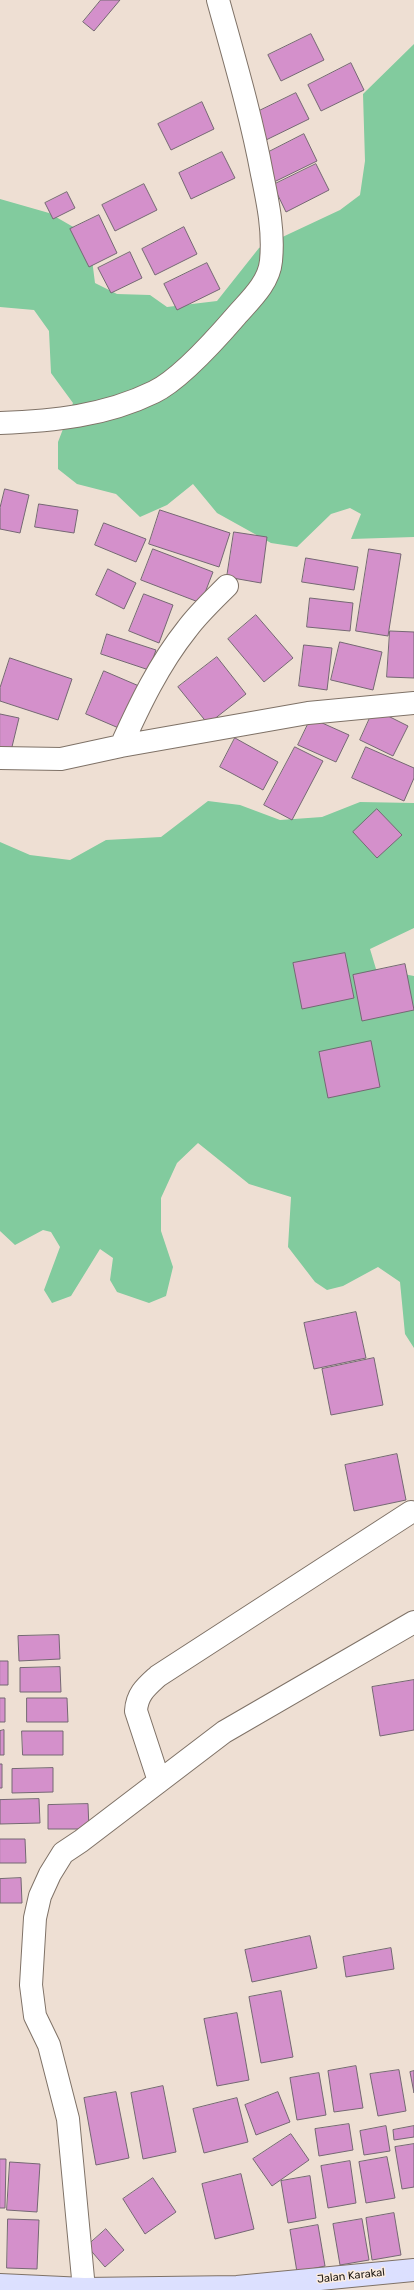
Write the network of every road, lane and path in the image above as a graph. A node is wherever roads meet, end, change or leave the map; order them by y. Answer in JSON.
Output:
{"nodes":[{"id":1,"x":218,"y":0,"type":"edge"},
{"id":2,"x":0,"y":423,"type":"edge"},
{"id":3,"x":227,"y":586,"type":"dead end"},
{"id":4,"x":414,"y":703,"type":"edge"},
{"id":5,"x":121,"y":746,"type":"junction"},
{"id":6,"x":0,"y":758,"type":"edge"},
{"id":7,"x":411,"y":1512,"type":"dead end"},
{"id":8,"x":414,"y":1622,"type":"edge"},
{"id":9,"x":159,"y":1781,"type":"junction"},
{"id":10,"x":414,"y":2270,"type":"edge"},
{"id":11,"x":0,"y":2285,"type":"edge"},
{"id":12,"x":84,"y":2289,"type":"junction"}],
"edges":[{"from":1,"to":2,"type":"street"},
{"from":3,"to":5,"type":"street"},
{"from":4,"to":5,"type":"street"},
{"from":5,"to":6,"type":"street"},
{"from":7,"to":9,"type":"street"},
{"from":8,"to":9,"type":"street"},
{"from":9,"to":12,"type":"street"},
{"from":10,"to":12,"type":"main road","name":"Jalan Karakal"},
{"from":11,"to":12,"type":"main road","name":"Jalan Karakal"}]}
